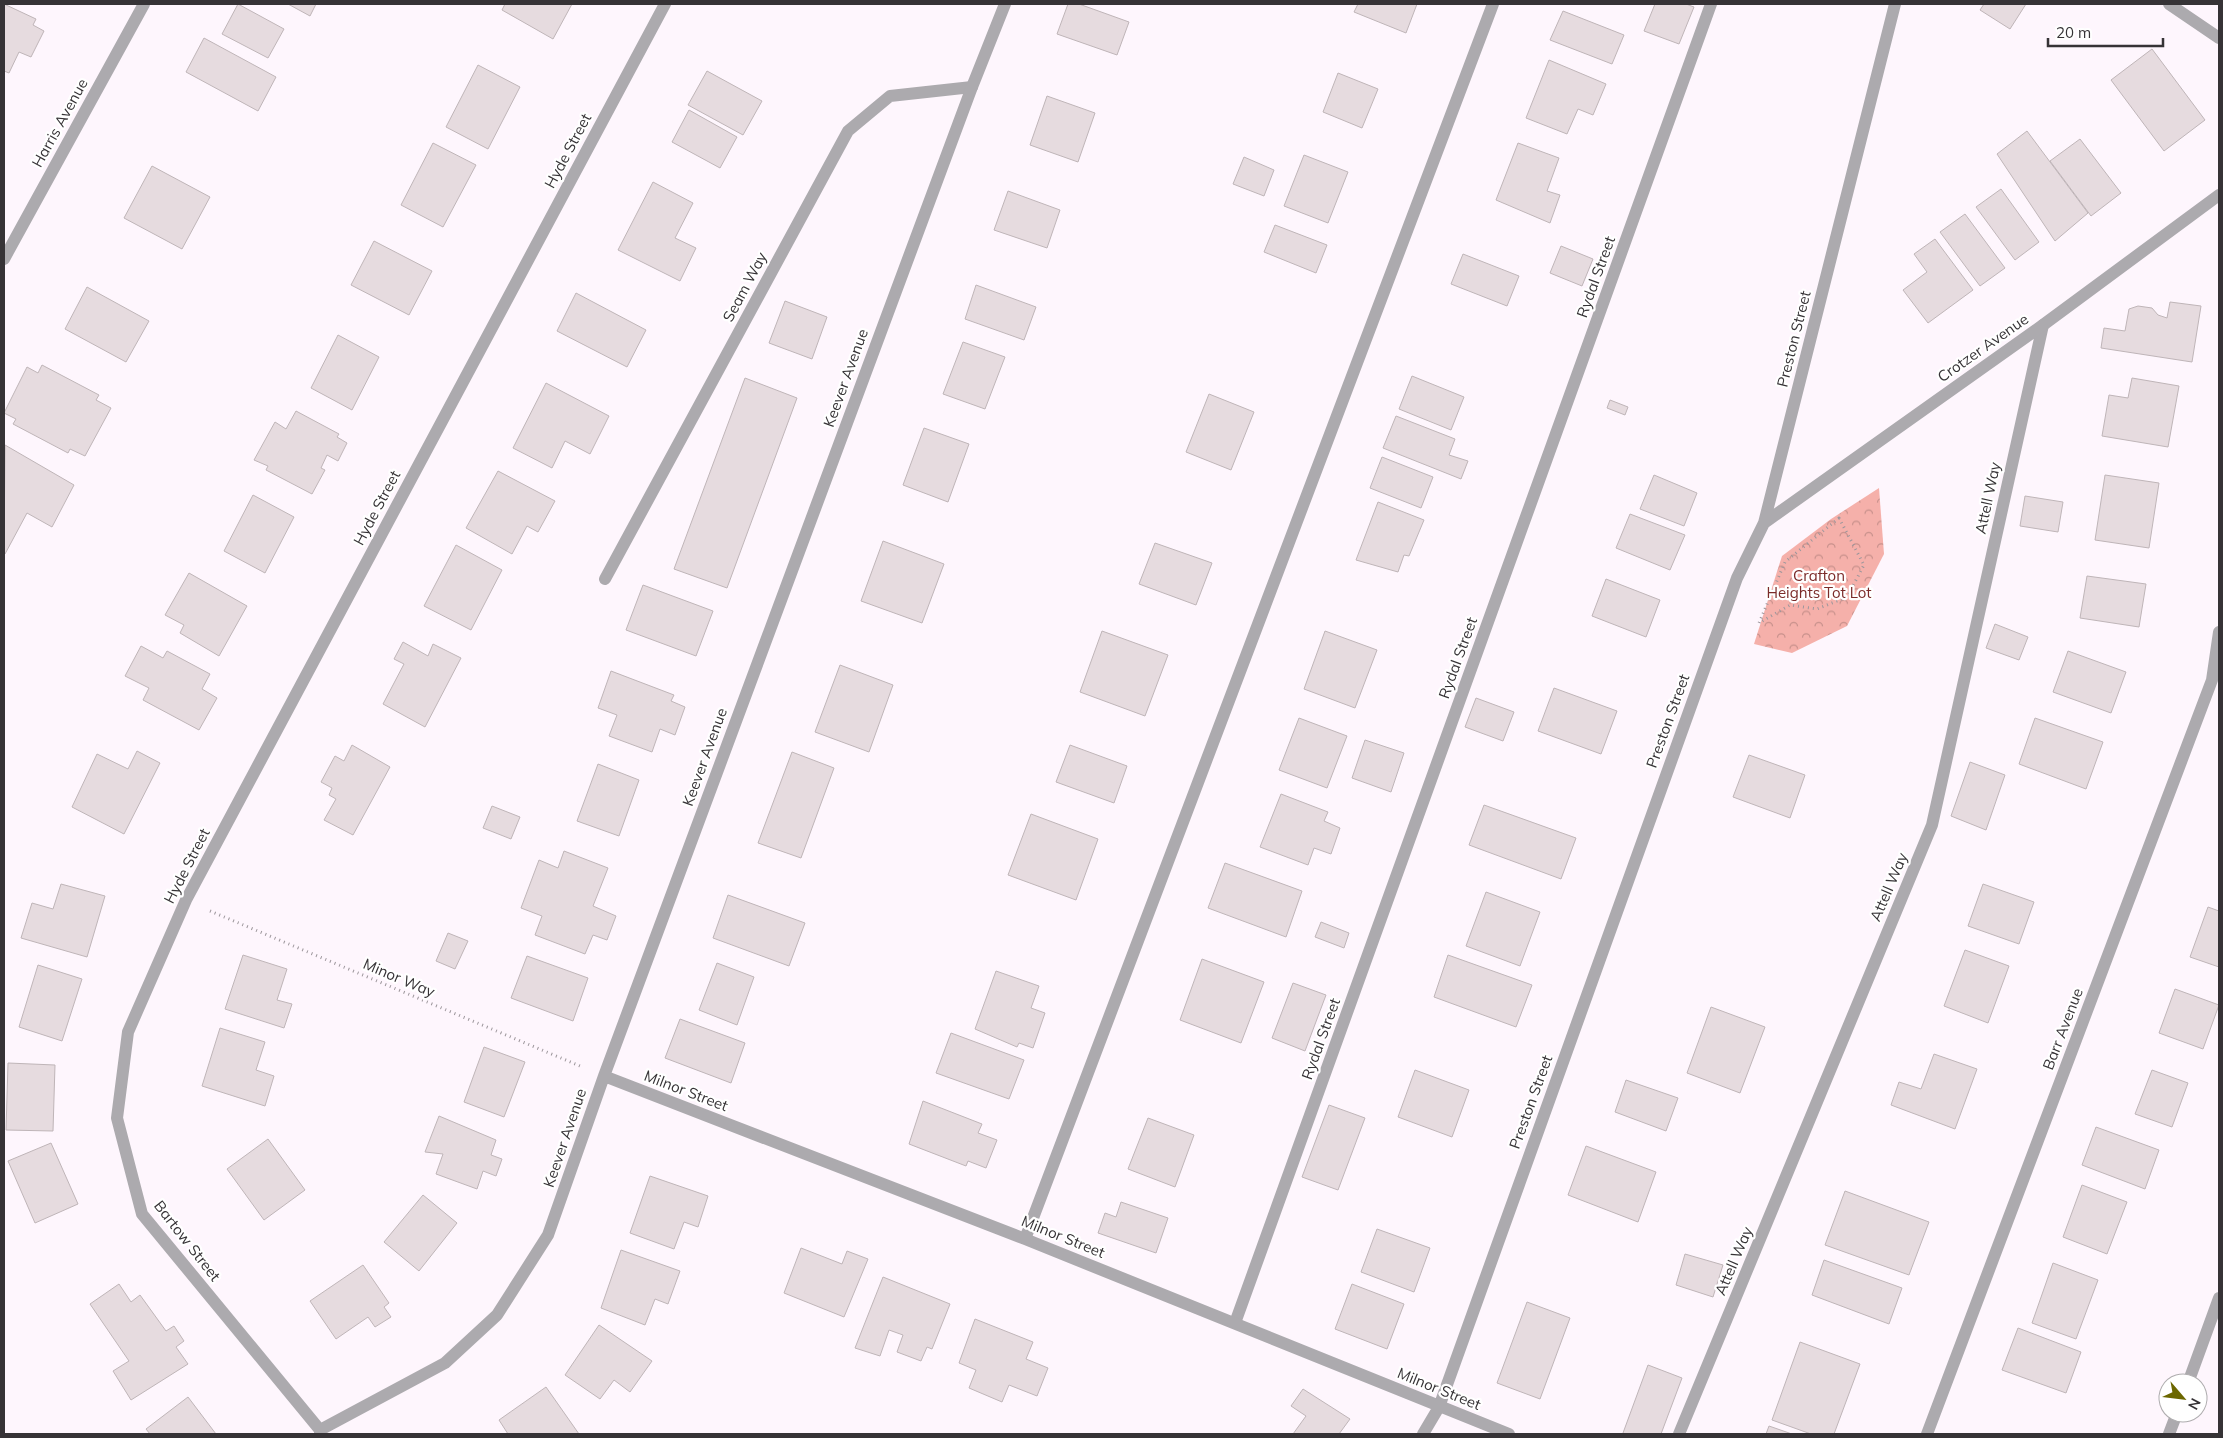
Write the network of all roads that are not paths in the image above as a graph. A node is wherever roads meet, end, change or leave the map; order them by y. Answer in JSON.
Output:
{"nodes":[{"id":1,"x":144,"y":4,"type":"edge"},
{"id":2,"x":665,"y":4,"type":"edge"},
{"id":3,"x":1005,"y":4,"type":"edge"},
{"id":4,"x":1493,"y":4,"type":"edge"},
{"id":5,"x":1711,"y":4,"type":"edge"},
{"id":6,"x":1895,"y":4,"type":"edge"},
{"id":7,"x":2169,"y":4,"type":"edge"},
{"id":8,"x":2219,"y":38,"type":"edge"},
{"id":9,"x":972,"y":87,"type":"junction"},
{"id":10,"x":2219,"y":195,"type":"edge"},
{"id":11,"x":4,"y":259,"type":"edge"},
{"id":12,"x":2043,"y":325,"type":"junction"},
{"id":13,"x":1764,"y":523,"type":"junction"},
{"id":14,"x":606,"y":579,"type":"dead end"},
{"id":15,"x":2219,"y":632,"type":"edge"},
{"id":16,"x":128,"y":1032,"type":"joint"},
{"id":17,"x":604,"y":1076,"type":"junction"},
{"id":18,"x":1025,"y":1239,"type":"junction"},
{"id":19,"x":2219,"y":1298,"type":"edge"},
{"id":20,"x":1235,"y":1323,"type":"junction"},
{"id":21,"x":2192,"y":1373,"type":"edge"},
{"id":22,"x":1439,"y":1407,"type":"junction"},
{"id":23,"x":320,"y":1432,"type":"edge"},
{"id":24,"x":1423,"y":1434,"type":"edge"},
{"id":25,"x":1509,"y":1434,"type":"edge"},
{"id":26,"x":1679,"y":1434,"type":"edge"},
{"id":27,"x":1927,"y":1434,"type":"edge"}],
"edges":[{"from":1,"to":11,"type":"street","name":"Harris Avenue"},
{"from":2,"to":16,"type":"street","name":"Hyde Street"},
{"from":3,"to":9,"type":"street","name":"Keever Avenue"},
{"from":4,"to":18,"type":"street"},
{"from":5,"to":20,"type":"street","name":"Rydal Street"},
{"from":6,"to":13,"type":"street","name":"Preston Street"},
{"from":7,"to":8,"type":"street"},
{"from":9,"to":14,"type":"street","name":"Seam Way"},
{"from":9,"to":17,"type":"street","name":"Keever Avenue"},
{"from":10,"to":12,"type":"street","name":"Crotzer Avenue"},
{"from":12,"to":13,"type":"street","name":"Crotzer Avenue"},
{"from":12,"to":26,"type":"street","name":"Attell Way"},
{"from":13,"to":22,"type":"street","name":"Preston Street"},
{"from":15,"to":27,"type":"street","name":"Barr Avenue"},
{"from":16,"to":23,"type":"street","name":"Bartow Street"},
{"from":17,"to":18,"type":"street","name":"Milnor Street"},
{"from":17,"to":23,"type":"street","name":"Keever Avenue"},
{"from":18,"to":20,"type":"street","name":"Milnor Street"},
{"from":19,"to":21,"type":"street"},
{"from":20,"to":22,"type":"street","name":"Milnor Street"},
{"from":22,"to":24,"type":"street","name":"Preston Street"},
{"from":22,"to":25,"type":"street","name":"Milnor Street"}]}
